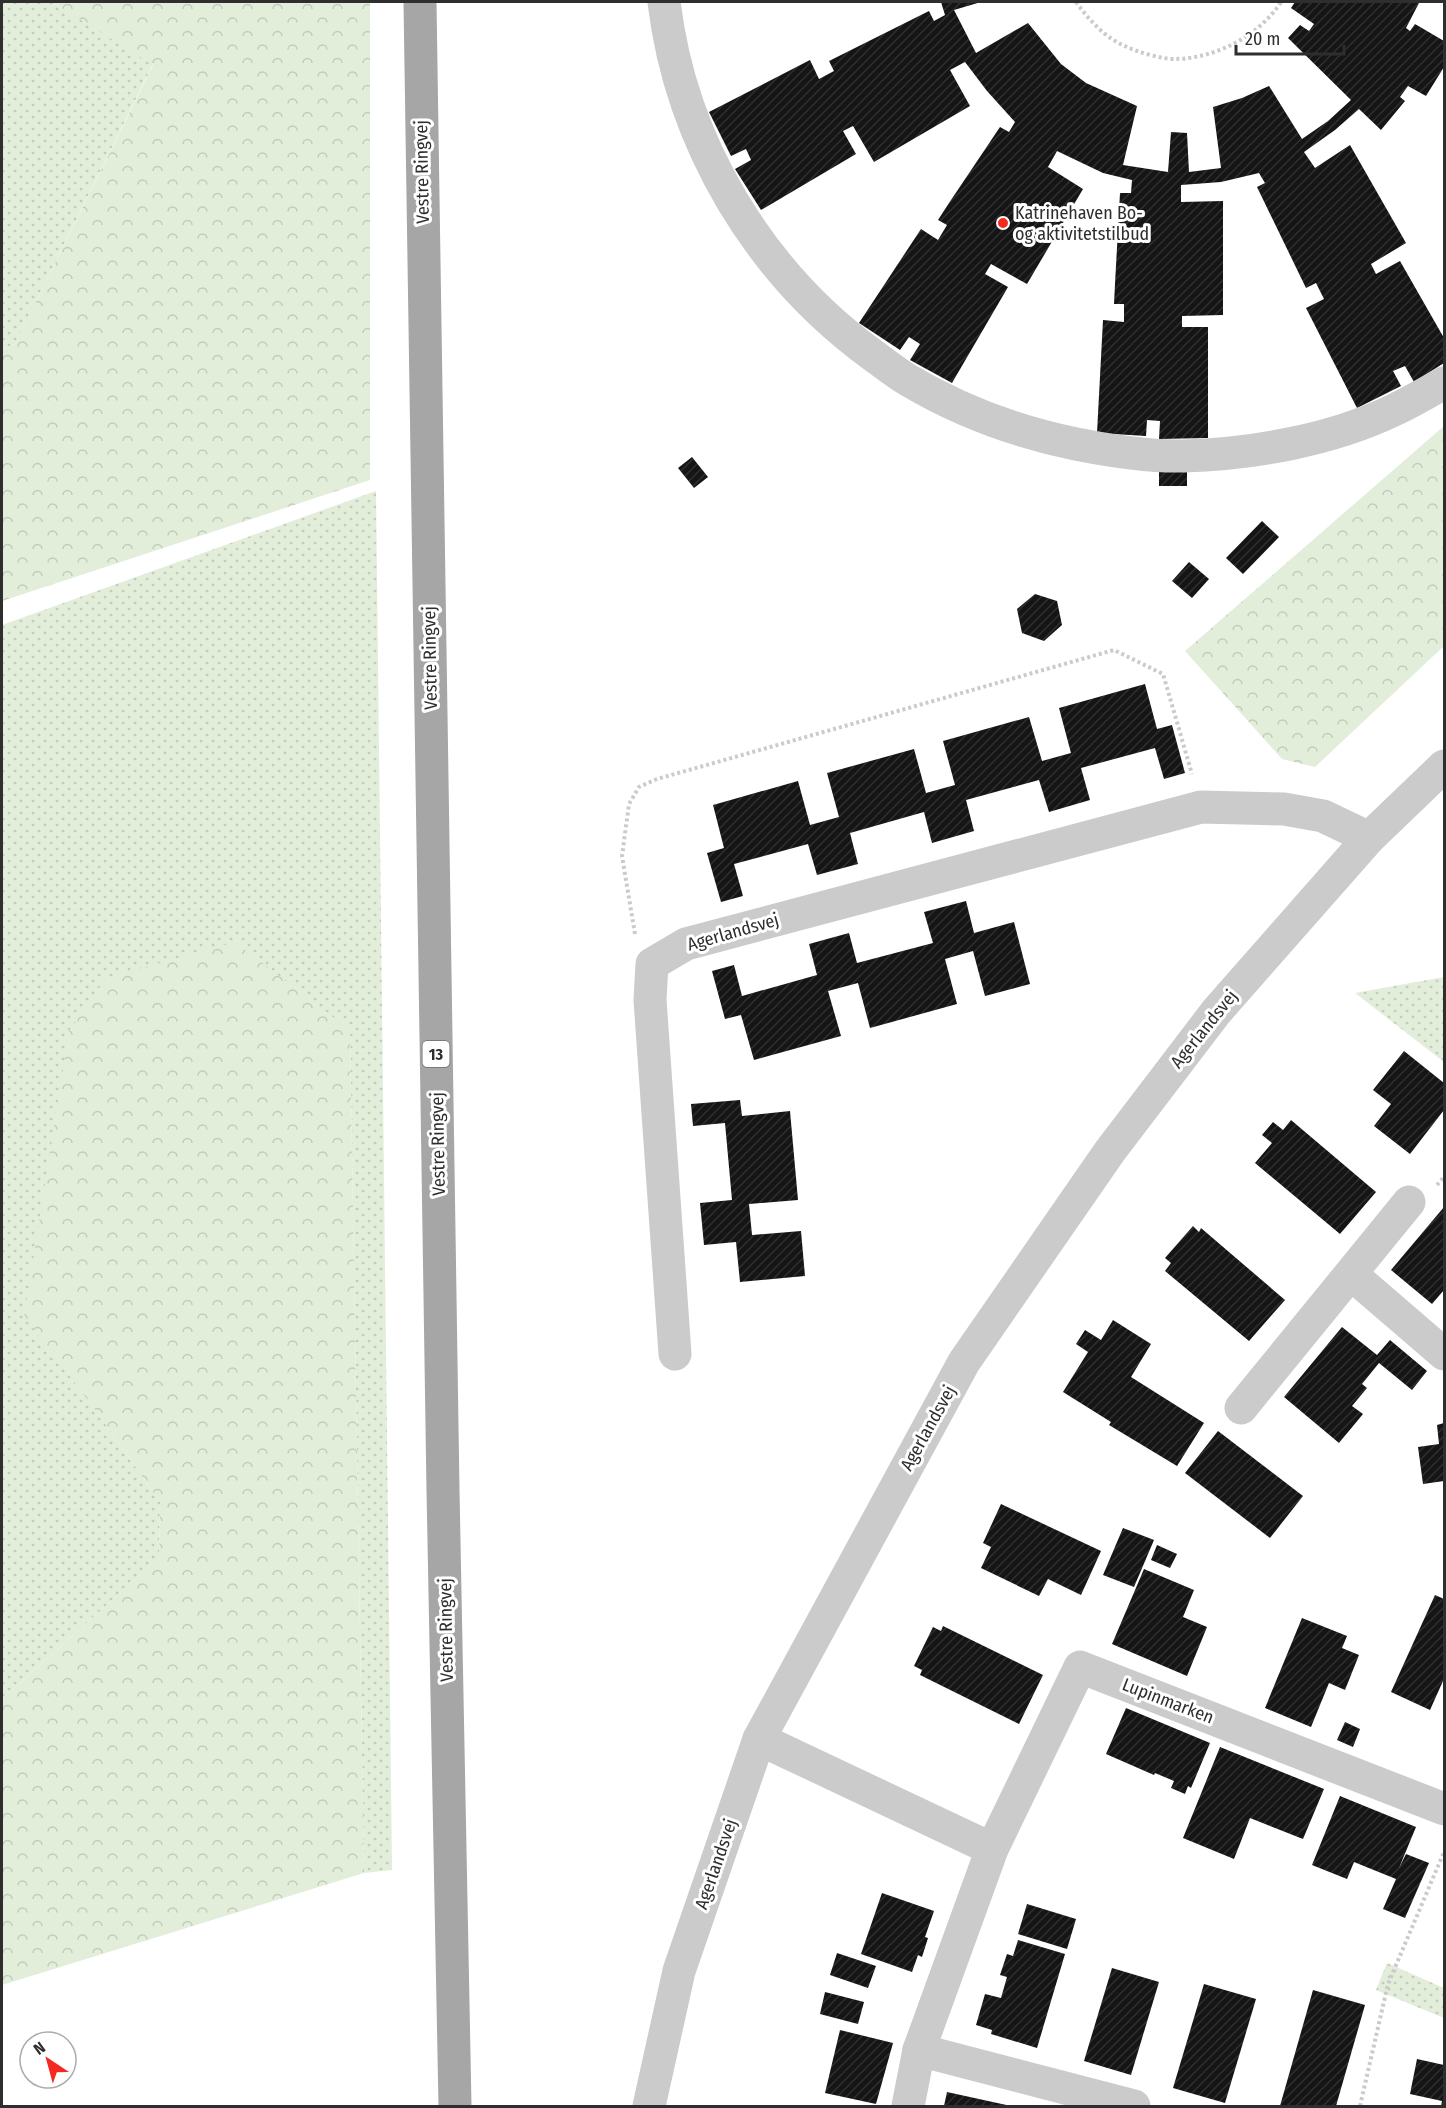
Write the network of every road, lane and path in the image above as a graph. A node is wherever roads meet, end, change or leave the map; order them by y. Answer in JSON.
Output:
{"nodes":[{"id":1,"x":420,"y":2,"type":"edge"},
{"id":2,"x":664,"y":2,"type":"edge"},
{"id":3,"x":1076,"y":2,"type":"edge"},
{"id":4,"x":1281,"y":2,"type":"edge"},
{"id":5,"x":1444,"y":383,"type":"edge"},
{"id":6,"x":1444,"y":766,"type":"edge"},
{"id":7,"x":1201,"y":807,"type":"junction"},
{"id":8,"x":1368,"y":838,"type":"junction"},
{"id":9,"x":652,"y":964,"type":"junction"},
{"id":10,"x":1409,"y":1202,"type":"dead end"},
{"id":11,"x":1351,"y":1274,"type":"junction"},
{"id":12,"x":675,"y":1354,"type":"dead end"},
{"id":13,"x":1444,"y":1354,"type":"edge"},
{"id":14,"x":1241,"y":1408,"type":"dead end"},
{"id":15,"x":759,"y":1739,"type":"junction"},
{"id":16,"x":1444,"y":1809,"type":"edge"},
{"id":17,"x":992,"y":1849,"type":"junction"},
{"id":18,"x":1444,"y":1852,"type":"edge"},
{"id":19,"x":919,"y":2050,"type":"junction"},
{"id":20,"x":455,"y":2106,"type":"edge"},
{"id":21,"x":649,"y":2106,"type":"edge"},
{"id":22,"x":908,"y":2106,"type":"edge"},
{"id":23,"x":1134,"y":2106,"type":"edge"},
{"id":24,"x":1360,"y":2106,"type":"edge"}],
"edges":[{"from":1,"to":20,"type":"main road","name":"Vestre Ringvej","number":"13"},
{"from":2,"to":5,"type":"street"},
{"from":3,"to":4,"type":"path"},
{"from":6,"to":8,"type":"street","name":"Agerlandsvej"},
{"from":7,"to":8,"type":"street","name":"Agerlandsvej"},
{"from":7,"to":9,"type":"street","name":"Agerlandsvej"},
{"from":7,"to":9,"type":"path"},
{"from":8,"to":15,"type":"street","name":"Agerlandsvej"},
{"from":9,"to":12,"type":"street"},
{"from":10,"to":11,"type":"street"},
{"from":11,"to":13,"type":"street"},
{"from":11,"to":14,"type":"street"},
{"from":15,"to":17,"type":"street"},
{"from":15,"to":21,"type":"street","name":"Agerlandsvej"},
{"from":16,"to":17,"type":"street","name":"Lupinmarken"},
{"from":17,"to":19,"type":"street","name":"Lupinmarken"},
{"from":18,"to":24,"type":"path"},
{"from":19,"to":22,"type":"street","name":"Lupinmarken"},
{"from":19,"to":23,"type":"street"}]}
